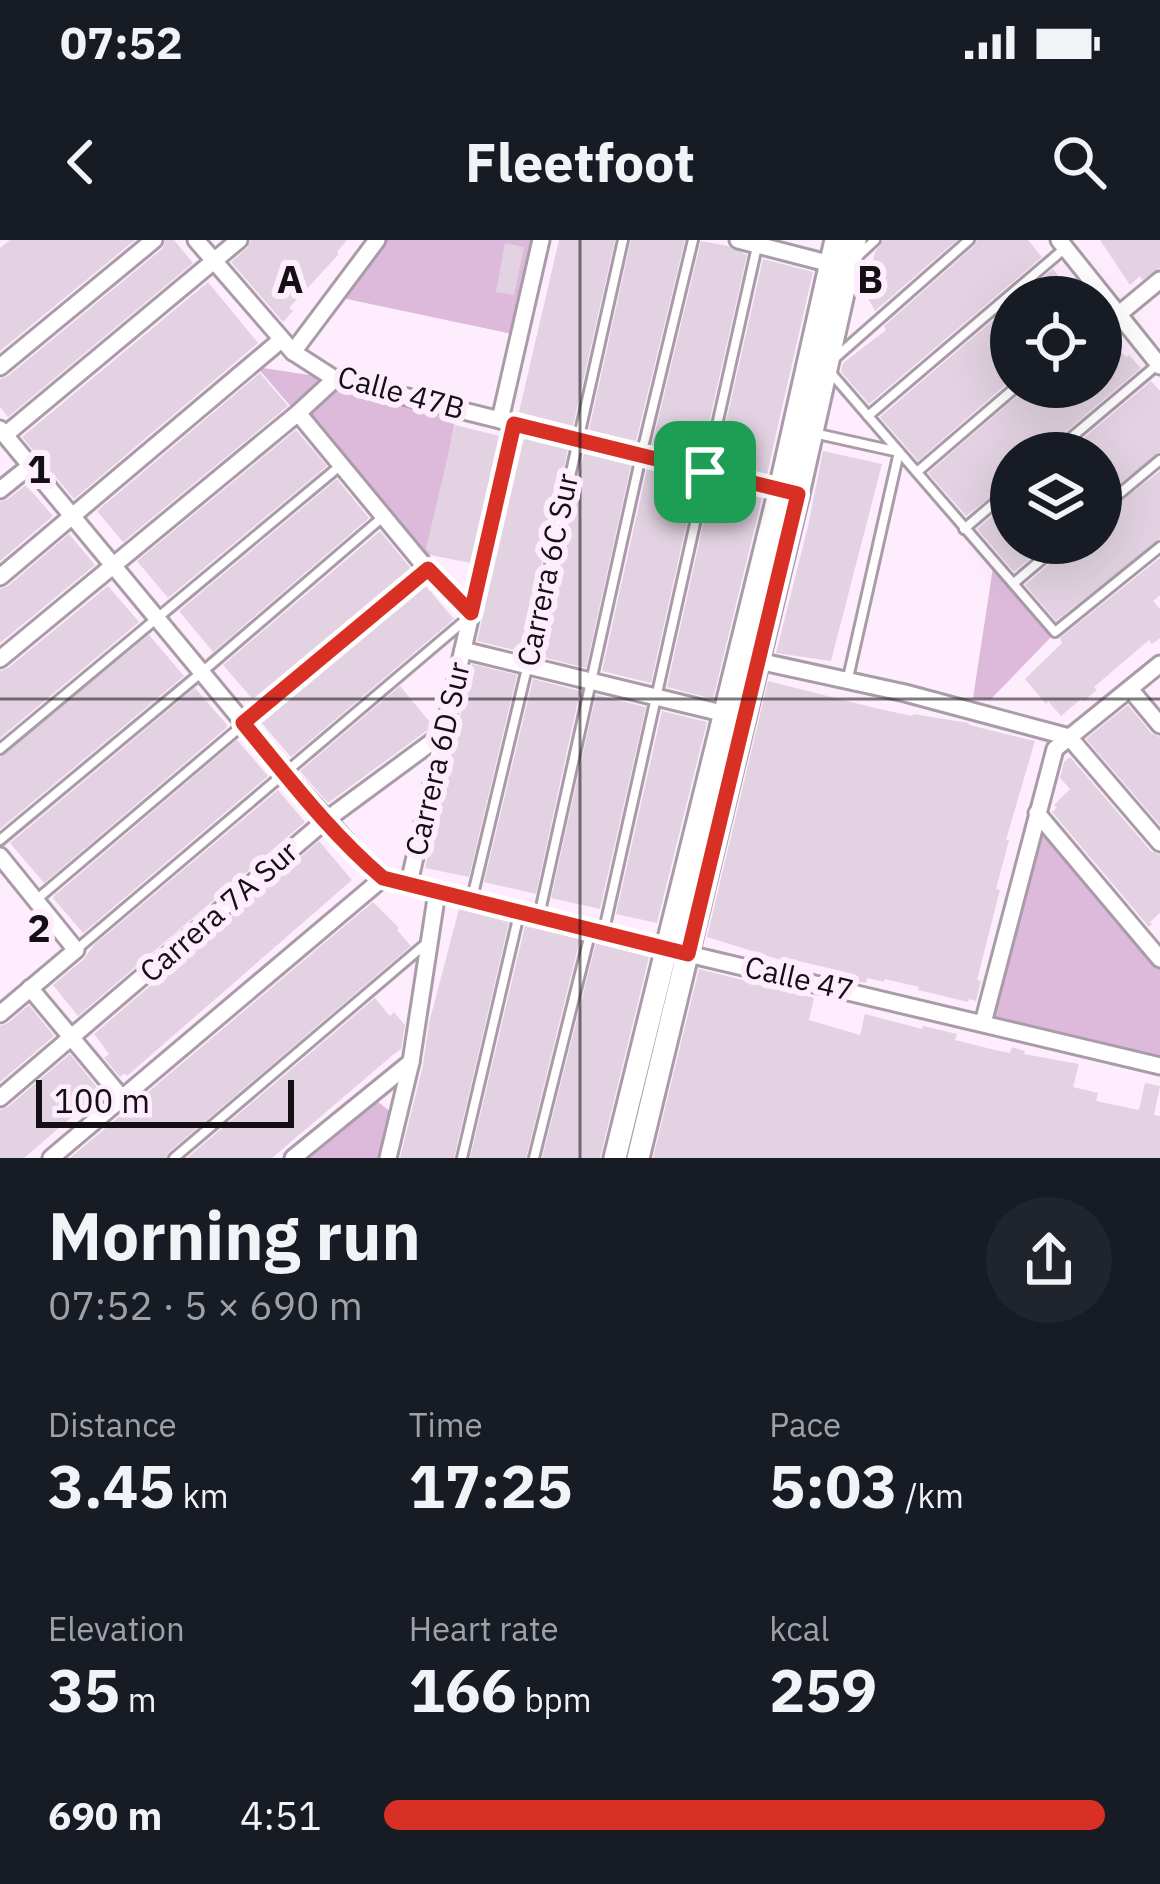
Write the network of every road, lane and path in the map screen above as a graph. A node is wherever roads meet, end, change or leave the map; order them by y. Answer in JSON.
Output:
{"nodes":[{"id":1,"x":154,"y":240,"type":"edge"},
{"id":2,"x":196,"y":240,"type":"edge"},
{"id":3,"x":238,"y":240,"type":"edge"},
{"id":4,"x":376,"y":240,"type":"edge"},
{"id":5,"x":541,"y":240,"type":"edge"},
{"id":6,"x":622,"y":240,"type":"edge"},
{"id":7,"x":693,"y":240,"type":"edge"},
{"id":8,"x":739,"y":240,"type":"edge"},
{"id":9,"x":836,"y":240,"type":"edge"},
{"id":10,"x":856,"y":240,"type":"edge"},
{"id":11,"x":875,"y":240,"type":"edge"},
{"id":12,"x":969,"y":240,"type":"edge"},
{"id":13,"x":758,"y":242,"type":"edge"},
{"id":14,"x":1062,"y":244,"type":"edge"},
{"id":15,"x":214,"y":262,"type":"junction"},
{"id":16,"x":840,"y":264,"type":"junction"},
{"id":17,"x":1085,"y":276,"type":"edge"},
{"id":18,"x":1160,"y":280,"type":"edge"},
{"id":19,"x":1122,"y":304,"type":"edge"},
{"id":20,"x":1122,"y":323,"type":"edge"},
{"id":21,"x":287,"y":346,"type":"junction"},
{"id":22,"x":1159,"y":365,"type":"edge"},
{"id":23,"x":0,"y":367,"type":"edge"},
{"id":24,"x":826,"y":367,"type":"junction"},
{"id":25,"x":335,"y":379,"type":"junction"},
{"id":26,"x":991,"y":408,"type":"edge"},
{"id":27,"x":298,"y":413,"type":"junction"},
{"id":28,"x":868,"y":416,"type":"junction"},
{"id":29,"x":507,"y":422,"type":"junction"},
{"id":30,"x":3,"y":432,"type":"edge"},
{"id":31,"x":810,"y":432,"type":"junction"},
{"id":32,"x":1078,"y":432,"type":"edge"},
{"id":33,"x":577,"y":441,"type":"junction"},
{"id":34,"x":899,"y":452,"type":"junction"},
{"id":35,"x":640,"y":456,"type":"junction"},
{"id":36,"x":1160,"y":460,"type":"edge"},
{"id":37,"x":342,"y":464,"type":"junction"},
{"id":38,"x":29,"y":466,"type":"junction"},
{"id":39,"x":705,"y":472,"type":"junction"},
{"id":40,"x":916,"y":472,"type":"junction"},
{"id":41,"x":0,"y":490,"type":"edge"},
{"id":42,"x":789,"y":492,"type":"junction"},
{"id":43,"x":1122,"y":492,"type":"edge"},
{"id":44,"x":990,"y":506,"type":"edge"},
{"id":45,"x":385,"y":514,"type":"junction"},
{"id":46,"x":74,"y":517,"type":"junction"},
{"id":47,"x":964,"y":529,"type":"junction"},
{"id":48,"x":1160,"y":547,"type":"edge"},
{"id":49,"x":1036,"y":564,"type":"edge"},
{"id":50,"x":111,"y":566,"type":"junction"},
{"id":51,"x":428,"y":569,"type":"junction"},
{"id":52,"x":0,"y":578,"type":"edge"},
{"id":53,"x":1014,"y":583,"type":"junction"},
{"id":54,"x":471,"y":614,"type":"junction"},
{"id":55,"x":157,"y":618,"type":"junction"},
{"id":56,"x":463,"y":650,"type":"junction"},
{"id":57,"x":0,"y":659,"type":"edge"},
{"id":58,"x":758,"y":662,"type":"junction"},
{"id":59,"x":528,"y":664,"type":"junction"},
{"id":60,"x":1160,"y":664,"type":"edge"},
{"id":61,"x":202,"y":673,"type":"junction"},
{"id":62,"x":592,"y":681,"type":"junction"},
{"id":63,"x":848,"y":681,"type":"junction"},
{"id":64,"x":1130,"y":689,"type":"junction"},
{"id":65,"x":656,"y":697,"type":"junction"},
{"id":66,"x":735,"y":716,"type":"junction"},
{"id":67,"x":243,"y":723,"type":"junction"},
{"id":68,"x":1160,"y":725,"type":"edge"},
{"id":69,"x":444,"y":733,"type":"junction"},
{"id":70,"x":1069,"y":737,"type":"junction"},
{"id":71,"x":0,"y":749,"type":"edge"},
{"id":72,"x":286,"y":774,"type":"junction"},
{"id":73,"x":1037,"y":813,"type":"junction"},
{"id":74,"x":326,"y":820,"type":"junction"},
{"id":75,"x":0,"y":840,"type":"edge"},
{"id":76,"x":1160,"y":843,"type":"edge"},
{"id":77,"x":0,"y":856,"type":"edge"},
{"id":78,"x":383,"y":878,"type":"junction"},
{"id":79,"x":409,"y":883,"type":"junction"},
{"id":80,"x":437,"y":892,"type":"junction"},
{"id":81,"x":36,"y":900,"type":"junction"},
{"id":82,"x":471,"y":900,"type":"junction"},
{"id":83,"x":519,"y":912,"type":"junction"},
{"id":84,"x":539,"y":916,"type":"junction"},
{"id":85,"x":597,"y":930,"type":"junction"},
{"id":86,"x":430,"y":940,"type":"junction"},
{"id":87,"x":76,"y":950,"type":"junction"},
{"id":88,"x":678,"y":951,"type":"junction"},
{"id":89,"x":1159,"y":955,"type":"edge"},
{"id":90,"x":30,"y":988,"type":"junction"},
{"id":91,"x":0,"y":1014,"type":"edge"},
{"id":92,"x":982,"y":1023,"type":"junction"},
{"id":93,"x":72,"y":1039,"type":"junction"},
{"id":94,"x":411,"y":1062,"type":"junction"},
{"id":95,"x":1160,"y":1066,"type":"edge"},
{"id":96,"x":122,"y":1097,"type":"junction"},
{"id":97,"x":0,"y":1098,"type":"edge"},
{"id":98,"x":53,"y":1157,"type":"edge"},
{"id":99,"x":174,"y":1158,"type":"edge"},
{"id":100,"x":293,"y":1158,"type":"edge"},
{"id":101,"x":388,"y":1158,"type":"edge"},
{"id":102,"x":462,"y":1158,"type":"edge"},
{"id":103,"x":534,"y":1158,"type":"edge"},
{"id":104,"x":615,"y":1158,"type":"edge"},
{"id":105,"x":638,"y":1158,"type":"edge"}],
"edges":[{"from":1,"to":23,"type":"street"},
{"from":2,"to":15,"type":"street","name":"Calle 47B"},
{"from":3,"to":15,"type":"street"},
{"from":4,"to":21,"type":"street"},
{"from":5,"to":29,"type":"street","name":"Carrera 6D Sur"},
{"from":6,"to":33,"type":"lane","name":"Carrera 6C Sur"},
{"from":7,"to":35,"type":"lane"},
{"from":8,"to":13,"type":"street"},
{"from":9,"to":16,"type":"street"},
{"from":10,"to":16,"type":"street"},
{"from":11,"to":16,"type":"lane"},
{"from":12,"to":24,"type":"lane"},
{"from":13,"to":16,"type":"street"},
{"from":13,"to":39,"type":"lane"},
{"from":14,"to":17,"type":"street"},
{"from":14,"to":28,"type":"lane"},
{"from":15,"to":21,"type":"street","name":"Calle 47B"},
{"from":15,"to":30,"type":"street"},
{"from":16,"to":24,"type":"street"},
{"from":16,"to":42,"type":"street"},
{"from":18,"to":19,"type":"street"},
{"from":20,"to":22,"type":"street"},
{"from":21,"to":25,"type":"street","name":"Calle 47B"},
{"from":21,"to":46,"type":"street"},
{"from":22,"to":32,"type":"lane"},
{"from":24,"to":28,"type":"lane"},
{"from":24,"to":31,"type":"street"},
{"from":25,"to":27,"type":"street"},
{"from":25,"to":29,"type":"street","name":"Calle 47B"},
{"from":26,"to":40,"type":"lane"},
{"from":27,"to":37,"type":"street"},
{"from":27,"to":50,"type":"street"},
{"from":28,"to":34,"type":"lane"},
{"from":29,"to":33,"type":"street","name":"Calle 47B"},
{"from":29,"to":54,"type":"street","name":"Carrera 6D Sur"},
{"from":30,"to":38,"type":"street"},
{"from":31,"to":34,"type":"lane"},
{"from":31,"to":42,"type":"street"},
{"from":33,"to":35,"type":"street","name":"Calle 47B"},
{"from":33,"to":59,"type":"lane","name":"Carrera 6C Sur"},
{"from":34,"to":40,"type":"lane"},
{"from":34,"to":63,"type":"lane"},
{"from":35,"to":39,"type":"street","name":"Calle 47B"},
{"from":35,"to":62,"type":"lane"},
{"from":36,"to":43,"type":"lane"},
{"from":37,"to":45,"type":"street"},
{"from":37,"to":55,"type":"lane"},
{"from":38,"to":41,"type":"street"},
{"from":38,"to":46,"type":"street"},
{"from":39,"to":42,"type":"street","name":"Calle 47B"},
{"from":39,"to":65,"type":"lane"},
{"from":40,"to":47,"type":"lane"},
{"from":42,"to":58,"type":"street"},
{"from":42,"to":66,"type":"street"},
{"from":44,"to":47,"type":"lane"},
{"from":45,"to":51,"type":"street"},
{"from":45,"to":61,"type":"lane"},
{"from":46,"to":50,"type":"street"},
{"from":46,"to":52,"type":"street"},
{"from":47,"to":53,"type":"lane"},
{"from":48,"to":53,"type":"lane"},
{"from":49,"to":53,"type":"lane"},
{"from":50,"to":55,"type":"street"},
{"from":50,"to":57,"type":"street"},
{"from":51,"to":54,"type":"street"},
{"from":51,"to":67,"type":"lane"},
{"from":54,"to":56,"type":"street","name":"Carrera 6D Sur"},
{"from":54,"to":72,"type":"lane"},
{"from":55,"to":61,"type":"street"},
{"from":55,"to":71,"type":"lane"},
{"from":56,"to":59,"type":"street"},
{"from":56,"to":69,"type":"street","name":"Carrera 6D Sur"},
{"from":58,"to":63,"type":"street"},
{"from":58,"to":66,"type":"street"},
{"from":59,"to":62,"type":"street"},
{"from":59,"to":82,"type":"lane","name":"Carrera 6C Sur"},
{"from":60,"to":64,"type":"street"},
{"from":61,"to":67,"type":"street"},
{"from":61,"to":75,"type":"lane"},
{"from":62,"to":65,"type":"street"},
{"from":62,"to":84,"type":"lane"},
{"from":63,"to":70,"type":"street"},
{"from":64,"to":68,"type":"street"},
{"from":64,"to":70,"type":"street"},
{"from":65,"to":66,"type":"street"},
{"from":65,"to":85,"type":"lane"},
{"from":66,"to":88,"type":"street"},
{"from":67,"to":72,"type":"street"},
{"from":67,"to":81,"type":"lane"},
{"from":69,"to":74,"type":"street","name":"Carrera 7A Sur"},
{"from":69,"to":79,"type":"street","name":"Carrera 6D Sur"},
{"from":70,"to":73,"type":"street"},
{"from":70,"to":76,"type":"street"},
{"from":72,"to":74,"type":"street"},
{"from":72,"to":87,"type":"lane"},
{"from":73,"to":89,"type":"street"},
{"from":73,"to":92,"type":"street"},
{"from":74,"to":78,"type":"street"},
{"from":74,"to":93,"type":"street","name":"Carrera 7A Sur"},
{"from":77,"to":81,"type":"street"},
{"from":78,"to":79,"type":"street","name":"Calle 47"},
{"from":78,"to":96,"type":"street"},
{"from":79,"to":80,"type":"street","name":"Calle 47"},
{"from":80,"to":82,"type":"street","name":"Calle 47"},
{"from":80,"to":86,"type":"street"},
{"from":81,"to":87,"type":"street"},
{"from":82,"to":83,"type":"street","name":"Calle 47"},
{"from":83,"to":84,"type":"street","name":"Calle 47"},
{"from":83,"to":102,"type":"lane"},
{"from":84,"to":85,"type":"street","name":"Calle 47"},
{"from":85,"to":88,"type":"street","name":"Calle 47"},
{"from":85,"to":103,"type":"lane"},
{"from":86,"to":94,"type":"street"},
{"from":86,"to":99,"type":"lane"},
{"from":87,"to":90,"type":"street"},
{"from":88,"to":92,"type":"street","name":"Calle 47"},
{"from":88,"to":104,"type":"street"},
{"from":88,"to":105,"type":"street"},
{"from":90,"to":91,"type":"street"},
{"from":90,"to":93,"type":"street"},
{"from":92,"to":95,"type":"street","name":"Calle 47"},
{"from":93,"to":96,"type":"street"},
{"from":93,"to":97,"type":"street","name":"Carrera 7A Sur"},
{"from":94,"to":100,"type":"street"},
{"from":94,"to":101,"type":"street"},
{"from":96,"to":98,"type":"street"}]}
